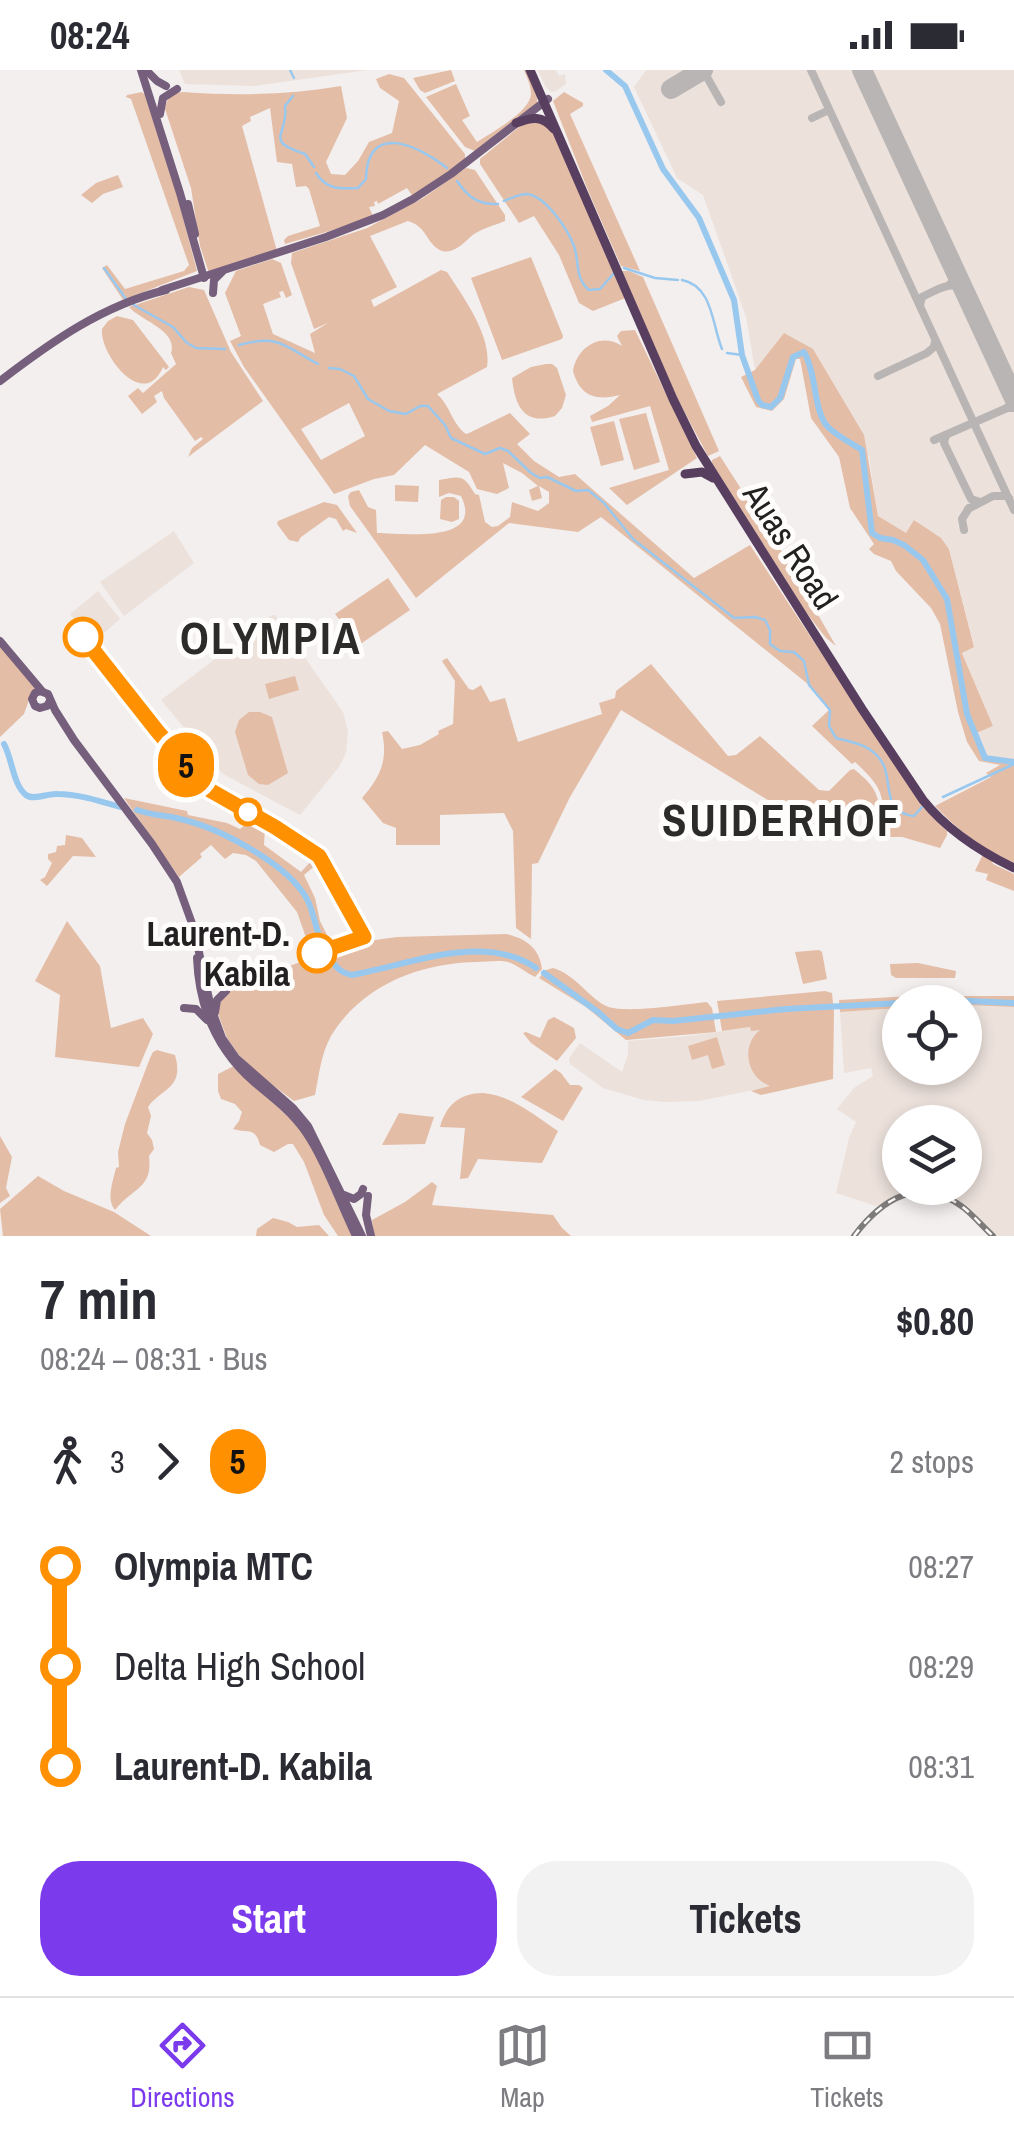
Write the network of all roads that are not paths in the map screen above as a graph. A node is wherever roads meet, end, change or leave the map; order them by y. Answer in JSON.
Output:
{"nodes":[{"id":1,"x":144,"y":70,"type":"edge"},
{"id":2,"x":533,"y":70,"type":"edge"},
{"id":3,"x":166,"y":86,"type":"dead end"},
{"id":4,"x":177,"y":89,"type":"dead end"},
{"id":5,"x":545,"y":99,"type":"junction"},
{"id":6,"x":534,"y":110,"type":"joint"},
{"id":7,"x":160,"y":114,"type":"junction"},
{"id":8,"x":516,"y":123,"type":"junction"},
{"id":9,"x":563,"y":145,"type":"junction"},
{"id":10,"x":589,"y":205,"type":"junction"},
{"id":11,"x":251,"y":262,"type":"junction"},
{"id":12,"x":222,"y":272,"type":"junction"},
{"id":13,"x":205,"y":277,"type":"junction"},
{"id":14,"x":192,"y":282,"type":"junction"},
{"id":15,"x":162,"y":290,"type":"junction"},
{"id":16,"x":0,"y":382,"type":"edge"},
{"id":17,"x":685,"y":474,"type":"dead end"},
{"id":18,"x":716,"y":480,"type":"junction"},
{"id":19,"x":0,"y":641,"type":"edge"},
{"id":20,"x":24,"y":672,"type":"junction"},
{"id":21,"x":47,"y":696,"type":"junction"},
{"id":22,"x":32,"y":698,"type":"junction"},
{"id":23,"x":40,"y":708,"type":"junction"},
{"id":24,"x":74,"y":740,"type":"junction"},
{"id":25,"x":1014,"y":868,"type":"edge"},
{"id":26,"x":202,"y":979,"type":"junction"},
{"id":27,"x":212,"y":1028,"type":"junction"},
{"id":28,"x":222,"y":1038,"type":"junction"},
{"id":29,"x":341,"y":1192,"type":"junction"},
{"id":30,"x":359,"y":1236,"type":"edge"},
{"id":31,"x":370,"y":1236,"type":"edge"}],
"edges":[{"from":1,"to":3,"type":"main road"},
{"from":1,"to":7,"type":"main road"},
{"from":1,"to":13,"type":"main road"},
{"from":2,"to":5,"type":"main road","name":"Auas Road"},
{"from":4,"to":7,"type":"main road"},
{"from":5,"to":6,"type":"main road"},
{"from":5,"to":9,"type":"main road","name":"Auas Road"},
{"from":5,"to":10,"type":"main road","name":"Auas Road"},
{"from":6,"to":8,"type":"main road"},
{"from":7,"to":13,"type":"main road"},
{"from":8,"to":9,"type":"main road"},
{"from":8,"to":11,"type":"main road"},
{"from":9,"to":10,"type":"main road","name":"Auas Road"},
{"from":10,"to":18,"type":"main road","name":"Auas Road"},
{"from":11,"to":12,"type":"main road"},
{"from":11,"to":13,"type":"main road"},
{"from":12,"to":13,"type":"main road"},
{"from":12,"to":14,"type":"main road"},
{"from":13,"to":14,"type":"main road"},
{"from":13,"to":15,"type":"main road"},
{"from":14,"to":15,"type":"main road"},
{"from":15,"to":16,"type":"main road"},
{"from":17,"to":18,"type":"main road"},
{"from":18,"to":25,"type":"main road","name":"Auas Road"},
{"from":19,"to":20,"type":"main road"},
{"from":20,"to":21,"type":"main road"},
{"from":20,"to":22,"type":"main road"},
{"from":21,"to":22,"type":"main road"},
{"from":21,"to":23,"type":"main road"},
{"from":21,"to":24,"type":"main road"},
{"from":22,"to":23,"type":"main road"},
{"from":23,"to":24,"type":"main road"},
{"from":24,"to":26,"type":"main road"},
{"from":26,"to":27,"type":"main road"},
{"from":26,"to":27,"type":"main road"},
{"from":26,"to":28,"type":"main road"},
{"from":26,"to":28,"type":"main road"},
{"from":27,"to":30,"type":"main road"},
{"from":28,"to":29,"type":"main road"},
{"from":29,"to":30,"type":"main road"},
{"from":29,"to":31,"type":"main road"}]}
